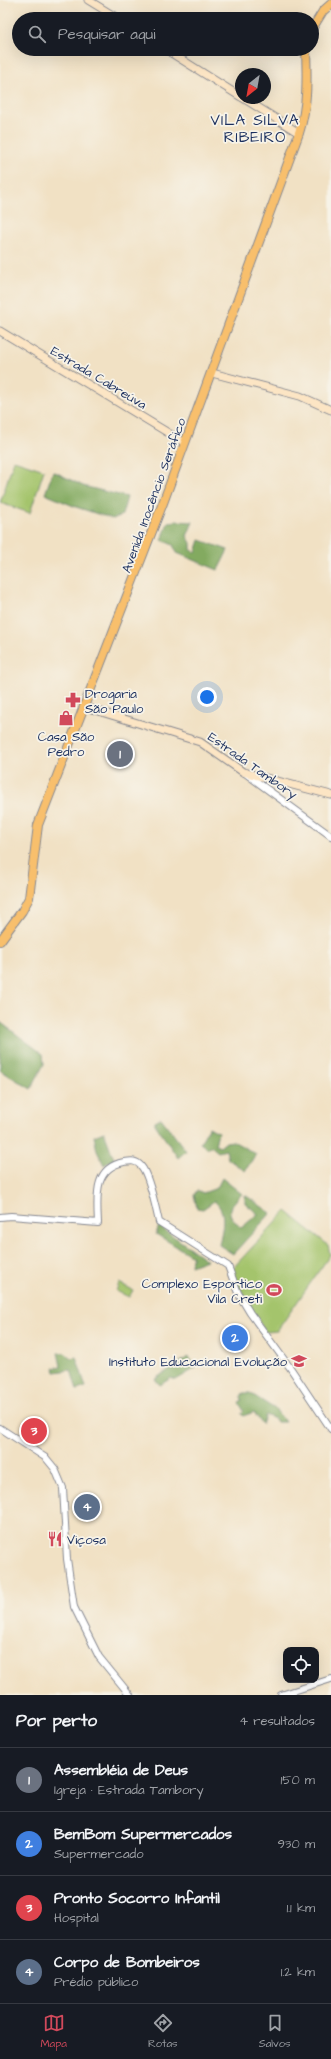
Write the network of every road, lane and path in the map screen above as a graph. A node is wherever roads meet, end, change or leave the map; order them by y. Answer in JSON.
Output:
{"nodes":[{"id":1,"x":88,"y":0,"type":"edge"},
{"id":2,"x":331,"y":4,"type":"edge"},
{"id":3,"x":108,"y":12,"type":"edge"},
{"id":4,"x":319,"y":18,"type":"edge"},
{"id":5,"x":176,"y":56,"type":"edge"},
{"id":6,"x":306,"y":56,"type":"edge"},
{"id":7,"x":235,"y":93,"type":"edge"},
{"id":8,"x":253,"y":104,"type":"edge"},
{"id":9,"x":299,"y":132,"type":"junction"},
{"id":10,"x":0,"y":331,"type":"edge"},
{"id":11,"x":212,"y":373,"type":"junction"},
{"id":12,"x":331,"y":410,"type":"edge"},
{"id":13,"x":185,"y":443,"type":"junction"},
{"id":14,"x":85,"y":707,"type":"junction"},
{"id":15,"x":243,"y":772,"type":"junction"},
{"id":16,"x":265,"y":777,"type":"junction"},
{"id":17,"x":260,"y":784,"type":"junction"},
{"id":18,"x":331,"y":795,"type":"edge"},
{"id":19,"x":331,"y":836,"type":"edge"},
{"id":20,"x":0,"y":941,"type":"edge"},
{"id":21,"x":0,"y":1218,"type":"edge"},
{"id":22,"x":0,"y":1428,"type":"edge"},
{"id":23,"x":331,"y":1430,"type":"edge"},
{"id":24,"x":331,"y":1679,"type":"edge"},
{"id":25,"x":130,"y":1695,"type":"edge"},
{"id":26,"x":281,"y":1695,"type":"edge"}],
"edges":[{"from":1,"to":3,"type":"main road"},
{"from":2,"to":4,"type":"main road"},
{"from":5,"to":7,"type":"main road"},
{"from":6,"to":9,"type":"main road","name":"Avenida Inocêncio Seráfico"},
{"from":8,"to":9,"type":"main road"},
{"from":9,"to":11,"type":"main road","name":"Avenida Inocêncio Seráfico"},
{"from":10,"to":13,"type":"main road","name":"Estrada Cabreúva"},
{"from":11,"to":12,"type":"main road"},
{"from":11,"to":13,"type":"main road","name":"Avenida Inocêncio Seráfico"},
{"from":13,"to":14,"type":"main road","name":"Avenida Inocêncio Seráfico"},
{"from":14,"to":15,"type":"main road","name":"Estrada Tambory"},
{"from":14,"to":20,"type":"main road","name":"Avenida Inocêncio Seráfico"},
{"from":15,"to":16,"type":"main road"},
{"from":15,"to":17,"type":"street","name":"Estrada Tambory"},
{"from":16,"to":17,"type":"main road"},
{"from":16,"to":18,"type":"main road"},
{"from":17,"to":19,"type":"street","name":"Estrada Tambory"},
{"from":21,"to":23,"type":"street"},
{"from":22,"to":25,"type":"street"},
{"from":24,"to":26,"type":"street"}]}
